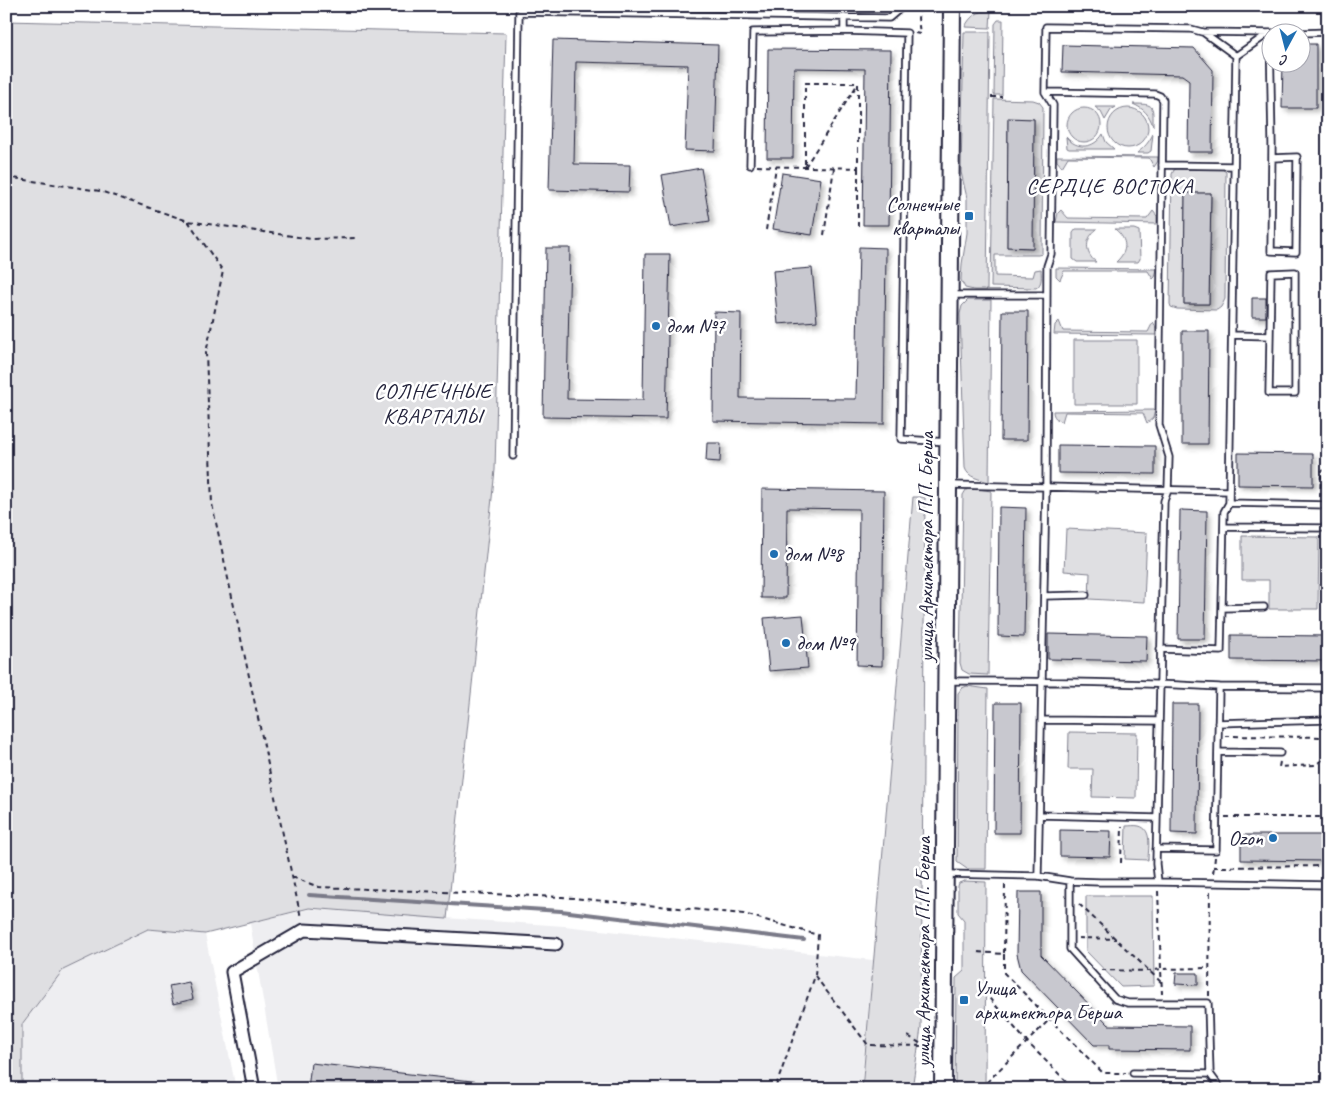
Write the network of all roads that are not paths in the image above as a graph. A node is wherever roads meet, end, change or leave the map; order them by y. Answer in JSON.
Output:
{"nodes":[{"id":1,"x":903,"y":6,"type":"edge"},
{"id":2,"x":952,"y":6,"type":"edge"},
{"id":3,"x":844,"y":17,"type":"junction"},
{"id":4,"x":844,"y":31,"type":"junction"},
{"id":5,"x":1202,"y":32,"type":"junction"},
{"id":6,"x":1312,"y":32,"type":"edge"},
{"id":7,"x":1328,"y":32,"type":"edge"},
{"id":8,"x":1262,"y":33,"type":"edge"},
{"id":9,"x":1262,"y":39,"type":"edge"},
{"id":10,"x":1236,"y":56,"type":"junction"},
{"id":11,"x":1271,"y":72,"type":"edge"},
{"id":12,"x":1044,"y":92,"type":"junction"},
{"id":13,"x":1272,"y":158,"type":"junction"},
{"id":14,"x":1162,"y":165,"type":"junction"},
{"id":15,"x":750,"y":166,"type":"road end"},
{"id":16,"x":1234,"y":166,"type":"junction"},
{"id":17,"x":950,"y":295,"type":"junction"},
{"id":18,"x":1047,"y":295,"type":"junction"},
{"id":19,"x":1232,"y":335,"type":"junction"},
{"id":20,"x":1270,"y":336,"type":"junction"},
{"id":21,"x":949,"y":442,"type":"junction"},
{"id":22,"x":513,"y":456,"type":"dead end"},
{"id":23,"x":948,"y":485,"type":"junction"},
{"id":24,"x":1046,"y":487,"type":"junction"},
{"id":25,"x":1168,"y":490,"type":"junction"},
{"id":26,"x":1230,"y":491,"type":"junction"},
{"id":27,"x":1229,"y":502,"type":"junction"},
{"id":28,"x":1328,"y":504,"type":"edge"},
{"id":29,"x":1224,"y":527,"type":"junction"},
{"id":30,"x":1328,"y":528,"type":"edge"},
{"id":31,"x":1086,"y":595,"type":"dead end"},
{"id":32,"x":1044,"y":596,"type":"junction"},
{"id":33,"x":1264,"y":607,"type":"dead end"},
{"id":34,"x":1222,"y":608,"type":"junction"},
{"id":35,"x":1160,"y":650,"type":"junction"},
{"id":36,"x":946,"y":681,"type":"junction"},
{"id":37,"x":1042,"y":681,"type":"junction"},
{"id":38,"x":1159,"y":684,"type":"junction"},
{"id":39,"x":1219,"y":687,"type":"junction"},
{"id":40,"x":1328,"y":688,"type":"edge"},
{"id":41,"x":1042,"y":720,"type":"junction"},
{"id":42,"x":1328,"y":720,"type":"edge"},
{"id":43,"x":1158,"y":721,"type":"junction"},
{"id":44,"x":1218,"y":723,"type":"junction"},
{"id":45,"x":1218,"y":752,"type":"junction"},
{"id":46,"x":1280,"y":752,"type":"road end"},
{"id":47,"x":1040,"y":814,"type":"junction"},
{"id":48,"x":1157,"y":818,"type":"junction"},
{"id":49,"x":1156,"y":849,"type":"junction"},
{"id":50,"x":945,"y":874,"type":"junction"},
{"id":51,"x":1038,"y":876,"type":"junction"},
{"id":52,"x":1070,"y":881,"type":"junction"},
{"id":53,"x":1158,"y":882,"type":"junction"},
{"id":54,"x":1328,"y":884,"type":"edge"},
{"id":55,"x":556,"y":944,"type":"dead end"},
{"id":56,"x":1133,"y":1073,"type":"road end"},
{"id":57,"x":1210,"y":1074,"type":"junction"},
{"id":58,"x":254,"y":1089,"type":"edge"},
{"id":59,"x":943,"y":1089,"type":"edge"},
{"id":60,"x":1221,"y":1089,"type":"edge"}],
"edges":[{"from":1,"to":3,"type":"lane"},
{"from":2,"to":17,"type":"street","name":"улица Архитектора П.П. Берша"},
{"from":3,"to":4,"type":"lane"},
{"from":3,"to":22,"type":"lane"},
{"from":4,"to":15,"type":"lane"},
{"from":4,"to":21,"type":"lane"},
{"from":5,"to":8,"type":"lane"},
{"from":5,"to":10,"type":"lane"},
{"from":5,"to":12,"type":"lane"},
{"from":6,"to":7,"type":"lane"},
{"from":9,"to":10,"type":"lane"},
{"from":10,"to":16,"type":"lane"},
{"from":11,"to":13,"type":"lane"},
{"from":12,"to":14,"type":"lane"},
{"from":12,"to":18,"type":"lane"},
{"from":13,"to":13,"type":"lane"},
{"from":14,"to":16,"type":"lane"},
{"from":14,"to":25,"type":"lane"},
{"from":16,"to":19,"type":"lane"},
{"from":17,"to":18,"type":"lane"},
{"from":17,"to":21,"type":"street","name":"улица Архитектора П.П. Берша"},
{"from":18,"to":24,"type":"lane"},
{"from":19,"to":20,"type":"lane"},
{"from":19,"to":26,"type":"lane"},
{"from":20,"to":20,"type":"lane"},
{"from":21,"to":23,"type":"street","name":"улица Архитектора П.П. Берша"},
{"from":23,"to":24,"type":"lane"},
{"from":23,"to":36,"type":"street","name":"улица Архитектора П.П. Берша"},
{"from":24,"to":25,"type":"lane"},
{"from":24,"to":32,"type":"lane"},
{"from":25,"to":26,"type":"lane"},
{"from":25,"to":35,"type":"lane"},
{"from":26,"to":27,"type":"lane"},
{"from":27,"to":28,"type":"lane"},
{"from":27,"to":29,"type":"lane"},
{"from":29,"to":30,"type":"lane"},
{"from":29,"to":34,"type":"lane"},
{"from":31,"to":32,"type":"lane"},
{"from":32,"to":37,"type":"lane"},
{"from":33,"to":34,"type":"lane"},
{"from":34,"to":35,"type":"lane"},
{"from":35,"to":38,"type":"lane"},
{"from":36,"to":37,"type":"lane"},
{"from":36,"to":50,"type":"street","name":"улица Архитектора П.П. Берша"},
{"from":37,"to":38,"type":"lane"},
{"from":37,"to":41,"type":"lane"},
{"from":38,"to":39,"type":"lane"},
{"from":38,"to":43,"type":"lane"},
{"from":39,"to":40,"type":"lane"},
{"from":39,"to":44,"type":"lane"},
{"from":41,"to":43,"type":"lane"},
{"from":41,"to":47,"type":"lane"},
{"from":42,"to":44,"type":"lane"},
{"from":43,"to":48,"type":"lane"},
{"from":44,"to":45,"type":"lane"},
{"from":45,"to":46,"type":"lane"},
{"from":45,"to":49,"type":"lane"},
{"from":47,"to":48,"type":"lane"},
{"from":47,"to":51,"type":"lane"},
{"from":48,"to":49,"type":"lane"},
{"from":49,"to":53,"type":"lane"},
{"from":50,"to":51,"type":"lane"},
{"from":50,"to":59,"type":"street","name":"улица Архитектора П.П. Берша"},
{"from":51,"to":52,"type":"lane"},
{"from":52,"to":53,"type":"lane"},
{"from":52,"to":57,"type":"lane"},
{"from":53,"to":54,"type":"lane"},
{"from":55,"to":58,"type":"street"},
{"from":56,"to":57,"type":"lane"},
{"from":57,"to":60,"type":"lane"}]}
